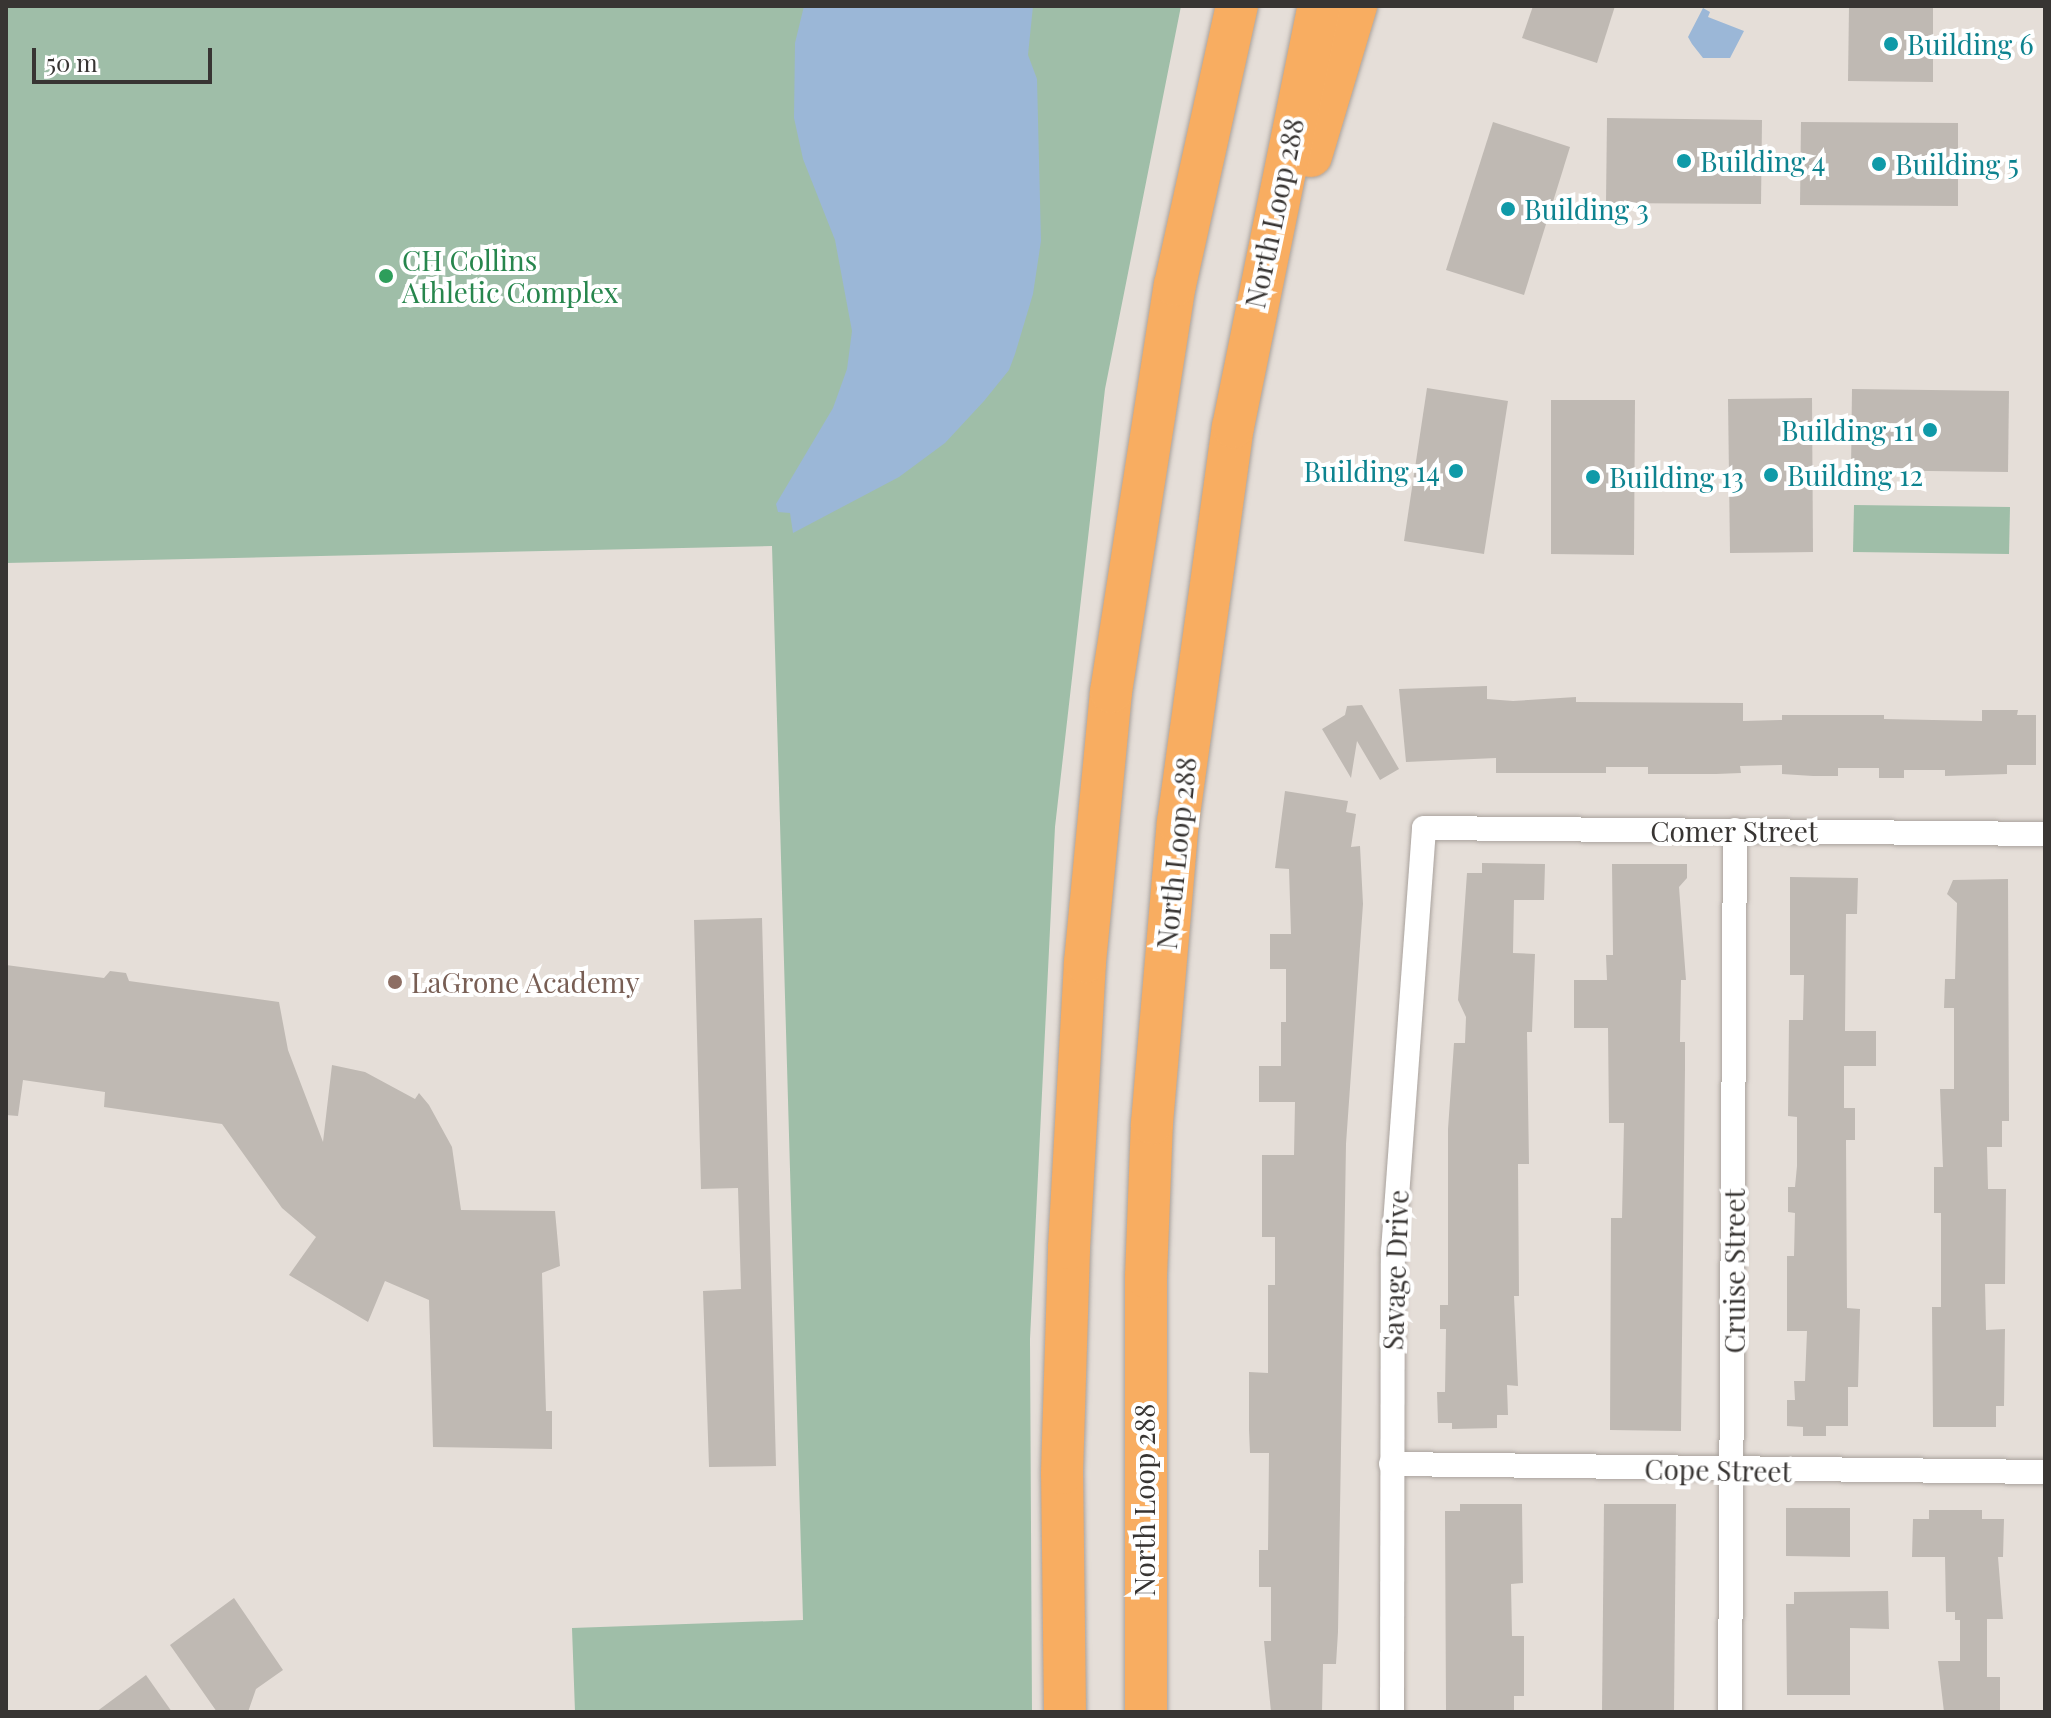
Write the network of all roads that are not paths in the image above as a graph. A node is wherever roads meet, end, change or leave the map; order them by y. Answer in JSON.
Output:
{"nodes":[{"id":1,"x":1222,"y":6,"type":"edge"},
{"id":2,"x":1237,"y":6,"type":"edge"},
{"id":3,"x":1319,"y":6,"type":"edge"},
{"id":4,"x":1356,"y":6,"type":"edge"},
{"id":5,"x":1204,"y":147,"type":"junction"},
{"id":6,"x":1233,"y":427,"type":"junction"},
{"id":7,"x":1424,"y":828,"type":"joint"},
{"id":8,"x":1735,"y":830,"type":"junction"},
{"id":9,"x":2045,"y":834,"type":"edge"},
{"id":10,"x":1391,"y":1464,"type":"junction"},
{"id":11,"x":1733,"y":1470,"type":"junction"},
{"id":12,"x":2045,"y":1472,"type":"edge"},
{"id":13,"x":1065,"y":1712,"type":"edge"},
{"id":14,"x":1146,"y":1712,"type":"edge"},
{"id":15,"x":1392,"y":1712,"type":"edge"},
{"id":16,"x":1730,"y":1712,"type":"edge"}],
"edges":[{"from":1,"to":5,"type":"highway"},
{"from":2,"to":5,"type":"highway"},
{"from":3,"to":6,"type":"highway","name":"North Loop 288"},
{"from":4,"to":6,"type":"highway"},
{"from":5,"to":13,"type":"highway"},
{"from":6,"to":14,"type":"highway","name":"North Loop 288"},
{"from":7,"to":8,"type":"street","name":"Comer Street"},
{"from":7,"to":10,"type":"street","name":"Savage Drive"},
{"from":8,"to":9,"type":"street","name":"Comer Street"},
{"from":8,"to":11,"type":"street","name":"Cruise Street"},
{"from":10,"to":11,"type":"street","name":"Cope Street"},
{"from":10,"to":15,"type":"street","name":"Savage Drive"},
{"from":11,"to":12,"type":"street","name":"Cope Street"},
{"from":11,"to":16,"type":"street","name":"Cruise Street"}]}
